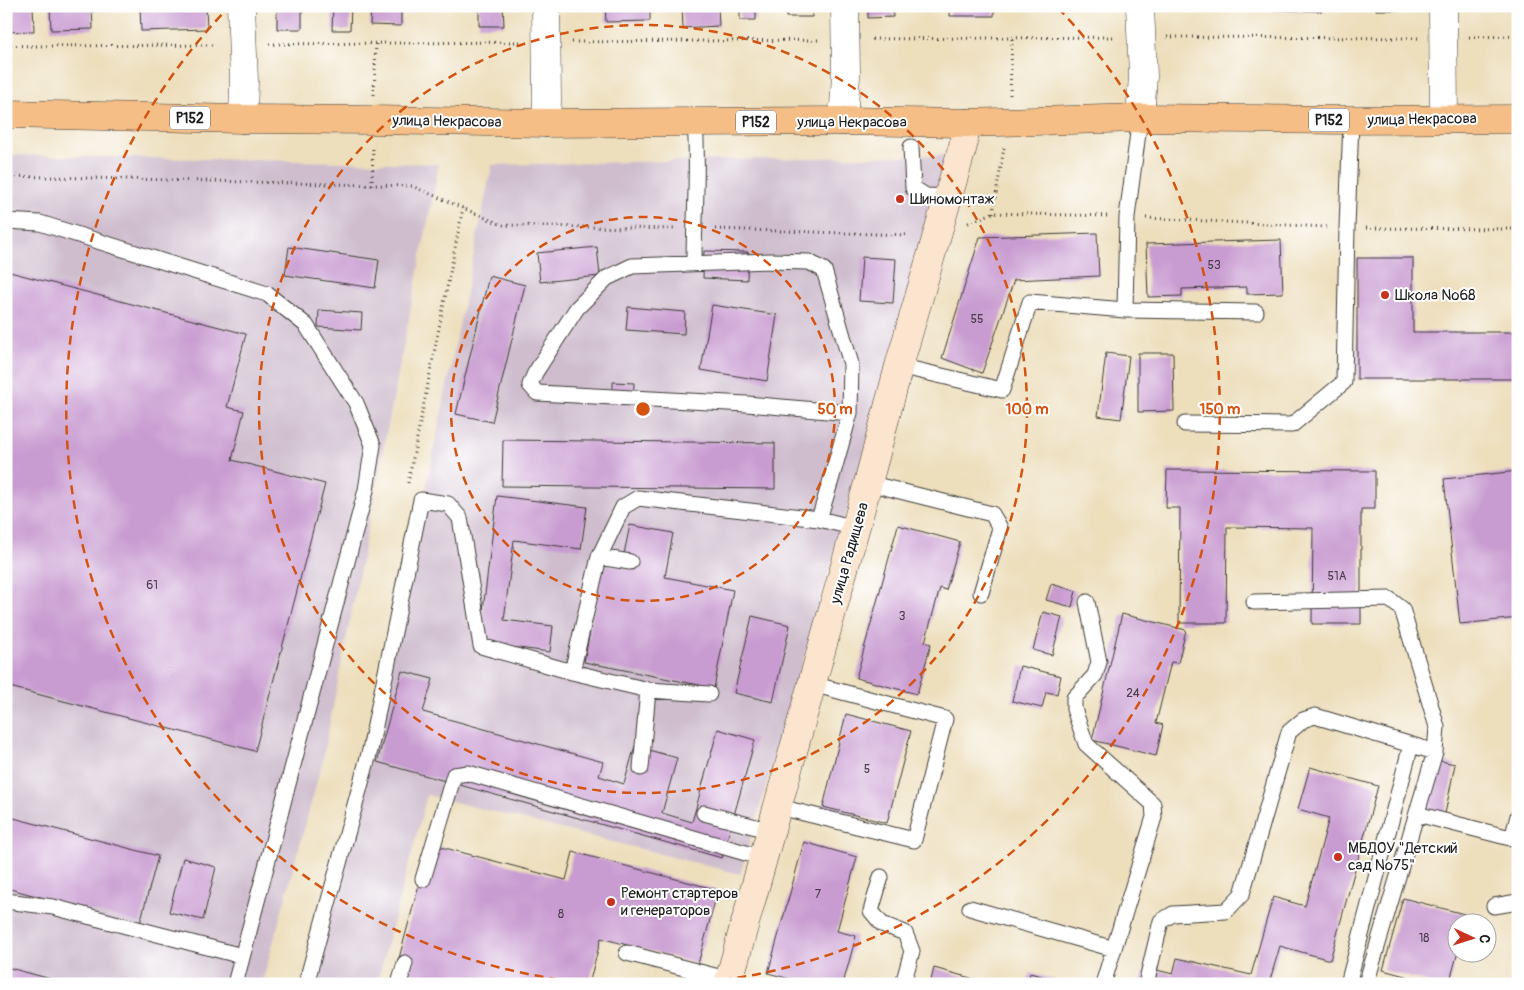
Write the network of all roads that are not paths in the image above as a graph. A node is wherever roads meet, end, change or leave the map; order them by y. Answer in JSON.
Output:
{"nodes":[{"id":1,"x":241,"y":6,"type":"edge"},
{"id":2,"x":546,"y":6,"type":"edge"},
{"id":3,"x":845,"y":6,"type":"edge"},
{"id":4,"x":1140,"y":6,"type":"edge"},
{"id":5,"x":1442,"y":6,"type":"edge"},
{"id":6,"x":6,"y":114,"type":"edge"},
{"id":7,"x":1140,"y":118,"type":"junction"},
{"id":8,"x":1444,"y":118,"type":"junction"},
{"id":9,"x":243,"y":119,"type":"junction"},
{"id":10,"x":1518,"y":119,"type":"edge"},
{"id":11,"x":1351,"y":120,"type":"junction"},
{"id":12,"x":843,"y":121,"type":"junction"},
{"id":13,"x":966,"y":122,"type":"junction"},
{"id":14,"x":546,"y":123,"type":"junction"},
{"id":15,"x":695,"y":123,"type":"junction"},
{"id":16,"x":911,"y":147,"type":"dead end"},
{"id":17,"x":948,"y":197,"type":"junction"},
{"id":18,"x":6,"y":221,"type":"edge"},
{"id":19,"x":694,"y":263,"type":"junction"},
{"id":20,"x":1124,"y":310,"type":"junction"},
{"id":21,"x":1256,"y":312,"type":"dead end"},
{"id":22,"x":899,"y":366,"type":"junction"},
{"id":23,"x":850,"y":412,"type":"junction"},
{"id":24,"x":1185,"y":424,"type":"dead end"},
{"id":25,"x":868,"y":483,"type":"junction"},
{"id":26,"x":819,"y":519,"type":"junction"},
{"id":27,"x":856,"y":528,"type":"junction"},
{"id":28,"x":599,"y":557,"type":"junction"},
{"id":29,"x":630,"y":562,"type":"dead end"},
{"id":30,"x":981,"y":594,"type":"dead end"},
{"id":31,"x":1087,"y":602,"type":"dead end"},
{"id":32,"x":1254,"y":602,"type":"dead end"},
{"id":33,"x":572,"y":672,"type":"junction"},
{"id":34,"x":812,"y":684,"type":"junction"},
{"id":35,"x":648,"y":690,"type":"junction"},
{"id":36,"x":709,"y":694,"type":"dead end"},
{"id":37,"x":1411,"y":745,"type":"junction"},
{"id":38,"x":1435,"y":752,"type":"junction"},
{"id":39,"x":640,"y":768,"type":"dead end"},
{"id":40,"x":704,"y":813,"type":"dead end"},
{"id":41,"x":1417,"y":814,"type":"junction"},
{"id":42,"x":1518,"y":816,"type":"edge"},
{"id":43,"x":775,"y":819,"type":"junction"},
{"id":44,"x":1515,"y":840,"type":"edge"},
{"id":45,"x":763,"y":858,"type":"junction"},
{"id":46,"x":881,"y":877,"type":"dead end"},
{"id":47,"x":423,"y":879,"type":"dead end"},
{"id":48,"x":6,"y":901,"type":"edge"},
{"id":49,"x":1518,"y":902,"type":"edge"},
{"id":50,"x":1494,"y":906,"type":"dead end"},
{"id":51,"x":970,"y":908,"type":"dead end"},
{"id":52,"x":1114,"y":949,"type":"junction"},
{"id":53,"x":627,"y":953,"type":"dead end"},
{"id":54,"x":242,"y":956,"type":"junction"},
{"id":55,"x":405,"y":963,"type":"dead end"},
{"id":56,"x":734,"y":982,"type":"edge"},
{"id":57,"x":235,"y":984,"type":"edge"},
{"id":58,"x":306,"y":984,"type":"edge"},
{"id":59,"x":399,"y":984,"type":"edge"},
{"id":60,"x":903,"y":984,"type":"edge"},
{"id":61,"x":1104,"y":984,"type":"edge"},
{"id":62,"x":1146,"y":984,"type":"edge"},
{"id":63,"x":1348,"y":984,"type":"edge"},
{"id":64,"x":1366,"y":984,"type":"edge"}],
"edges":[{"from":1,"to":9,"type":"street"},
{"from":2,"to":14,"type":"street"},
{"from":3,"to":12,"type":"street"},
{"from":4,"to":7,"type":"street"},
{"from":5,"to":8,"type":"street"},
{"from":6,"to":9,"type":"main road","name":"улица Некрасова","number":"Р152"},
{"from":7,"to":11,"type":"main road","name":"улица Некрасова","number":"Р152"},
{"from":7,"to":13,"type":"main road","name":"улица Некрасова","number":"Р152"},
{"from":7,"to":20,"type":"lane"},
{"from":8,"to":10,"type":"main road","name":"улица Некрасова","number":"Р152"},
{"from":8,"to":11,"type":"main road","name":"улица Некрасова","number":"Р152"},
{"from":9,"to":14,"type":"main road","name":"улица Некрасова","number":"Р152"},
{"from":11,"to":24,"type":"lane"},
{"from":12,"to":13,"type":"main road","name":"улица Некрасова","number":"Р152"},
{"from":12,"to":15,"type":"main road","name":"улица Некрасова","number":"Р152"},
{"from":13,"to":17,"type":"street","name":"улица Радищева"},
{"from":14,"to":15,"type":"main road","name":"улица Некрасова","number":"Р152"},
{"from":15,"to":19,"type":"lane"},
{"from":16,"to":17,"type":"lane"},
{"from":17,"to":22,"type":"street","name":"улица Радищева"},
{"from":18,"to":54,"type":"lane"},
{"from":19,"to":23,"type":"lane"},
{"from":19,"to":23,"type":"lane"},
{"from":20,"to":21,"type":"lane"},
{"from":20,"to":22,"type":"lane"},
{"from":22,"to":25,"type":"street","name":"улица Радищева"},
{"from":23,"to":26,"type":"lane"},
{"from":25,"to":27,"type":"street","name":"улица Радищева"},
{"from":25,"to":30,"type":"lane"},
{"from":26,"to":27,"type":"lane"},
{"from":26,"to":28,"type":"lane"},
{"from":27,"to":34,"type":"street","name":"улица Радищева"},
{"from":28,"to":29,"type":"lane"},
{"from":28,"to":33,"type":"lane"},
{"from":31,"to":52,"type":"lane"},
{"from":32,"to":38,"type":"lane"},
{"from":33,"to":35,"type":"lane"},
{"from":33,"to":58,"type":"lane"},
{"from":34,"to":43,"type":"street","name":"улица Радищева"},
{"from":34,"to":43,"type":"lane"},
{"from":35,"to":36,"type":"lane"},
{"from":35,"to":39,"type":"lane"},
{"from":37,"to":38,"type":"lane"},
{"from":37,"to":62,"type":"lane"},
{"from":37,"to":63,"type":"lane"},
{"from":38,"to":41,"type":"lane"},
{"from":40,"to":43,"type":"lane"},
{"from":41,"to":44,"type":"lane"},
{"from":41,"to":64,"type":"lane"},
{"from":42,"to":44,"type":"lane"},
{"from":43,"to":45,"type":"street","name":"улица Радищева"},
{"from":45,"to":47,"type":"lane"},
{"from":45,"to":56,"type":"street","name":"улица Радищева"},
{"from":46,"to":60,"type":"lane"},
{"from":48,"to":54,"type":"lane"},
{"from":49,"to":50,"type":"lane"},
{"from":51,"to":52,"type":"lane"},
{"from":52,"to":61,"type":"lane"},
{"from":53,"to":56,"type":"lane"},
{"from":54,"to":57,"type":"lane"},
{"from":55,"to":59,"type":"lane"}]}
